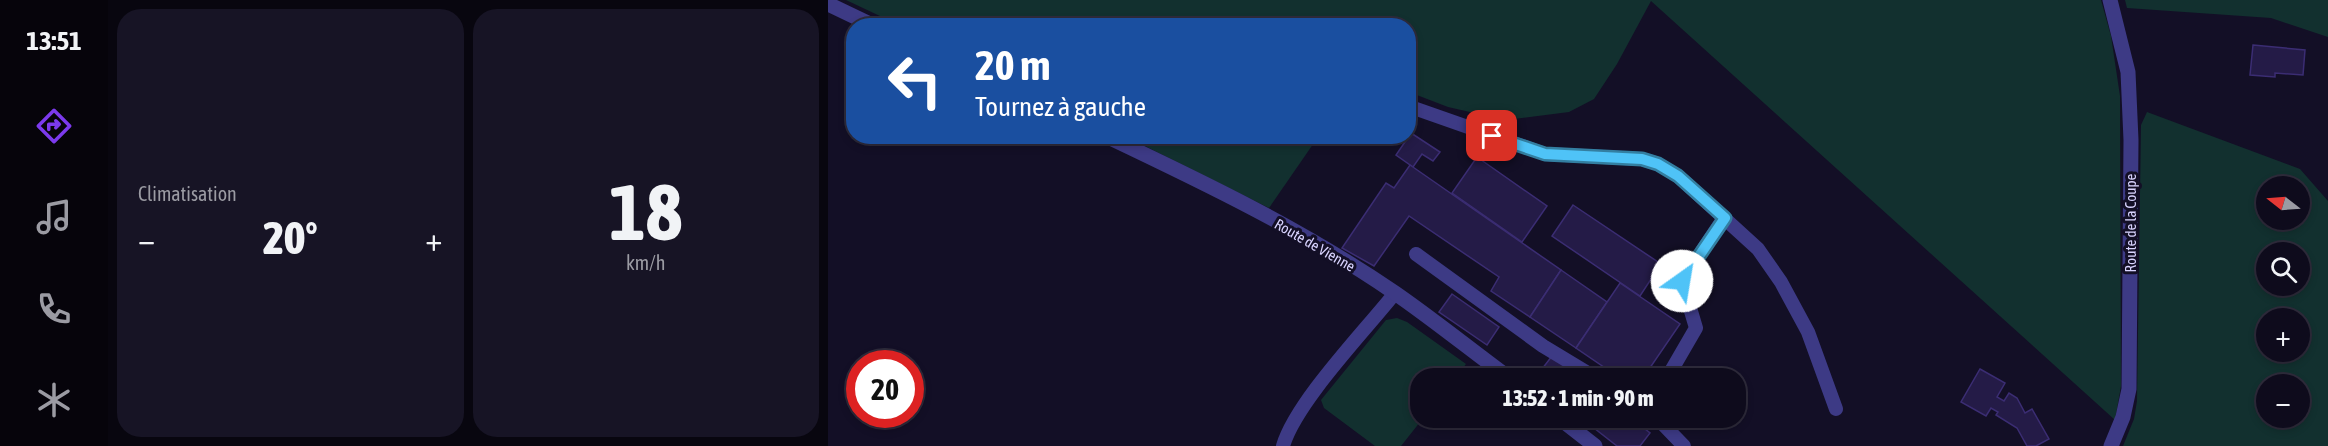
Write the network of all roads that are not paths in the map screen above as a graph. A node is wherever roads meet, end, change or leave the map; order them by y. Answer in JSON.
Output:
{"nodes":[{"id":1,"x":2110,"y":0,"type":"edge"},
{"id":2,"x":828,"y":4,"type":"edge"},
{"id":3,"x":857,"y":18,"type":"edge"},
{"id":4,"x":1416,"y":109,"type":"edge"},
{"id":5,"x":1122,"y":144,"type":"edge"},
{"id":6,"x":1725,"y":218,"type":"junction"},
{"id":7,"x":1416,"y":255,"type":"dead end"},
{"id":8,"x":1395,"y":293,"type":"junction"},
{"id":9,"x":1496,"y":368,"type":"edge"},
{"id":10,"x":1579,"y":368,"type":"edge"},
{"id":11,"x":1673,"y":368,"type":"edge"},
{"id":12,"x":1836,"y":409,"type":"dead end"},
{"id":13,"x":1572,"y":428,"type":"edge"},
{"id":14,"x":1667,"y":428,"type":"edge"},
{"id":15,"x":1283,"y":446,"type":"edge"},
{"id":16,"x":1595,"y":446,"type":"edge"},
{"id":17,"x":1684,"y":446,"type":"edge"},
{"id":18,"x":2111,"y":446,"type":"edge"}],
"edges":[{"from":1,"to":18,"type":"street","name":"Route de la Coupe"},
{"from":2,"to":3,"type":"street"},
{"from":4,"to":6,"type":"lane"},
{"from":5,"to":8,"type":"street","name":"Route de Vienne"},
{"from":6,"to":11,"type":"lane"},
{"from":6,"to":12,"type":"lane"},
{"from":7,"to":10,"type":"lane"},
{"from":8,"to":9,"type":"street","name":"Route de Vienne"},
{"from":8,"to":15,"type":"lane"},
{"from":13,"to":16,"type":"street"},
{"from":14,"to":17,"type":"lane"}]}
